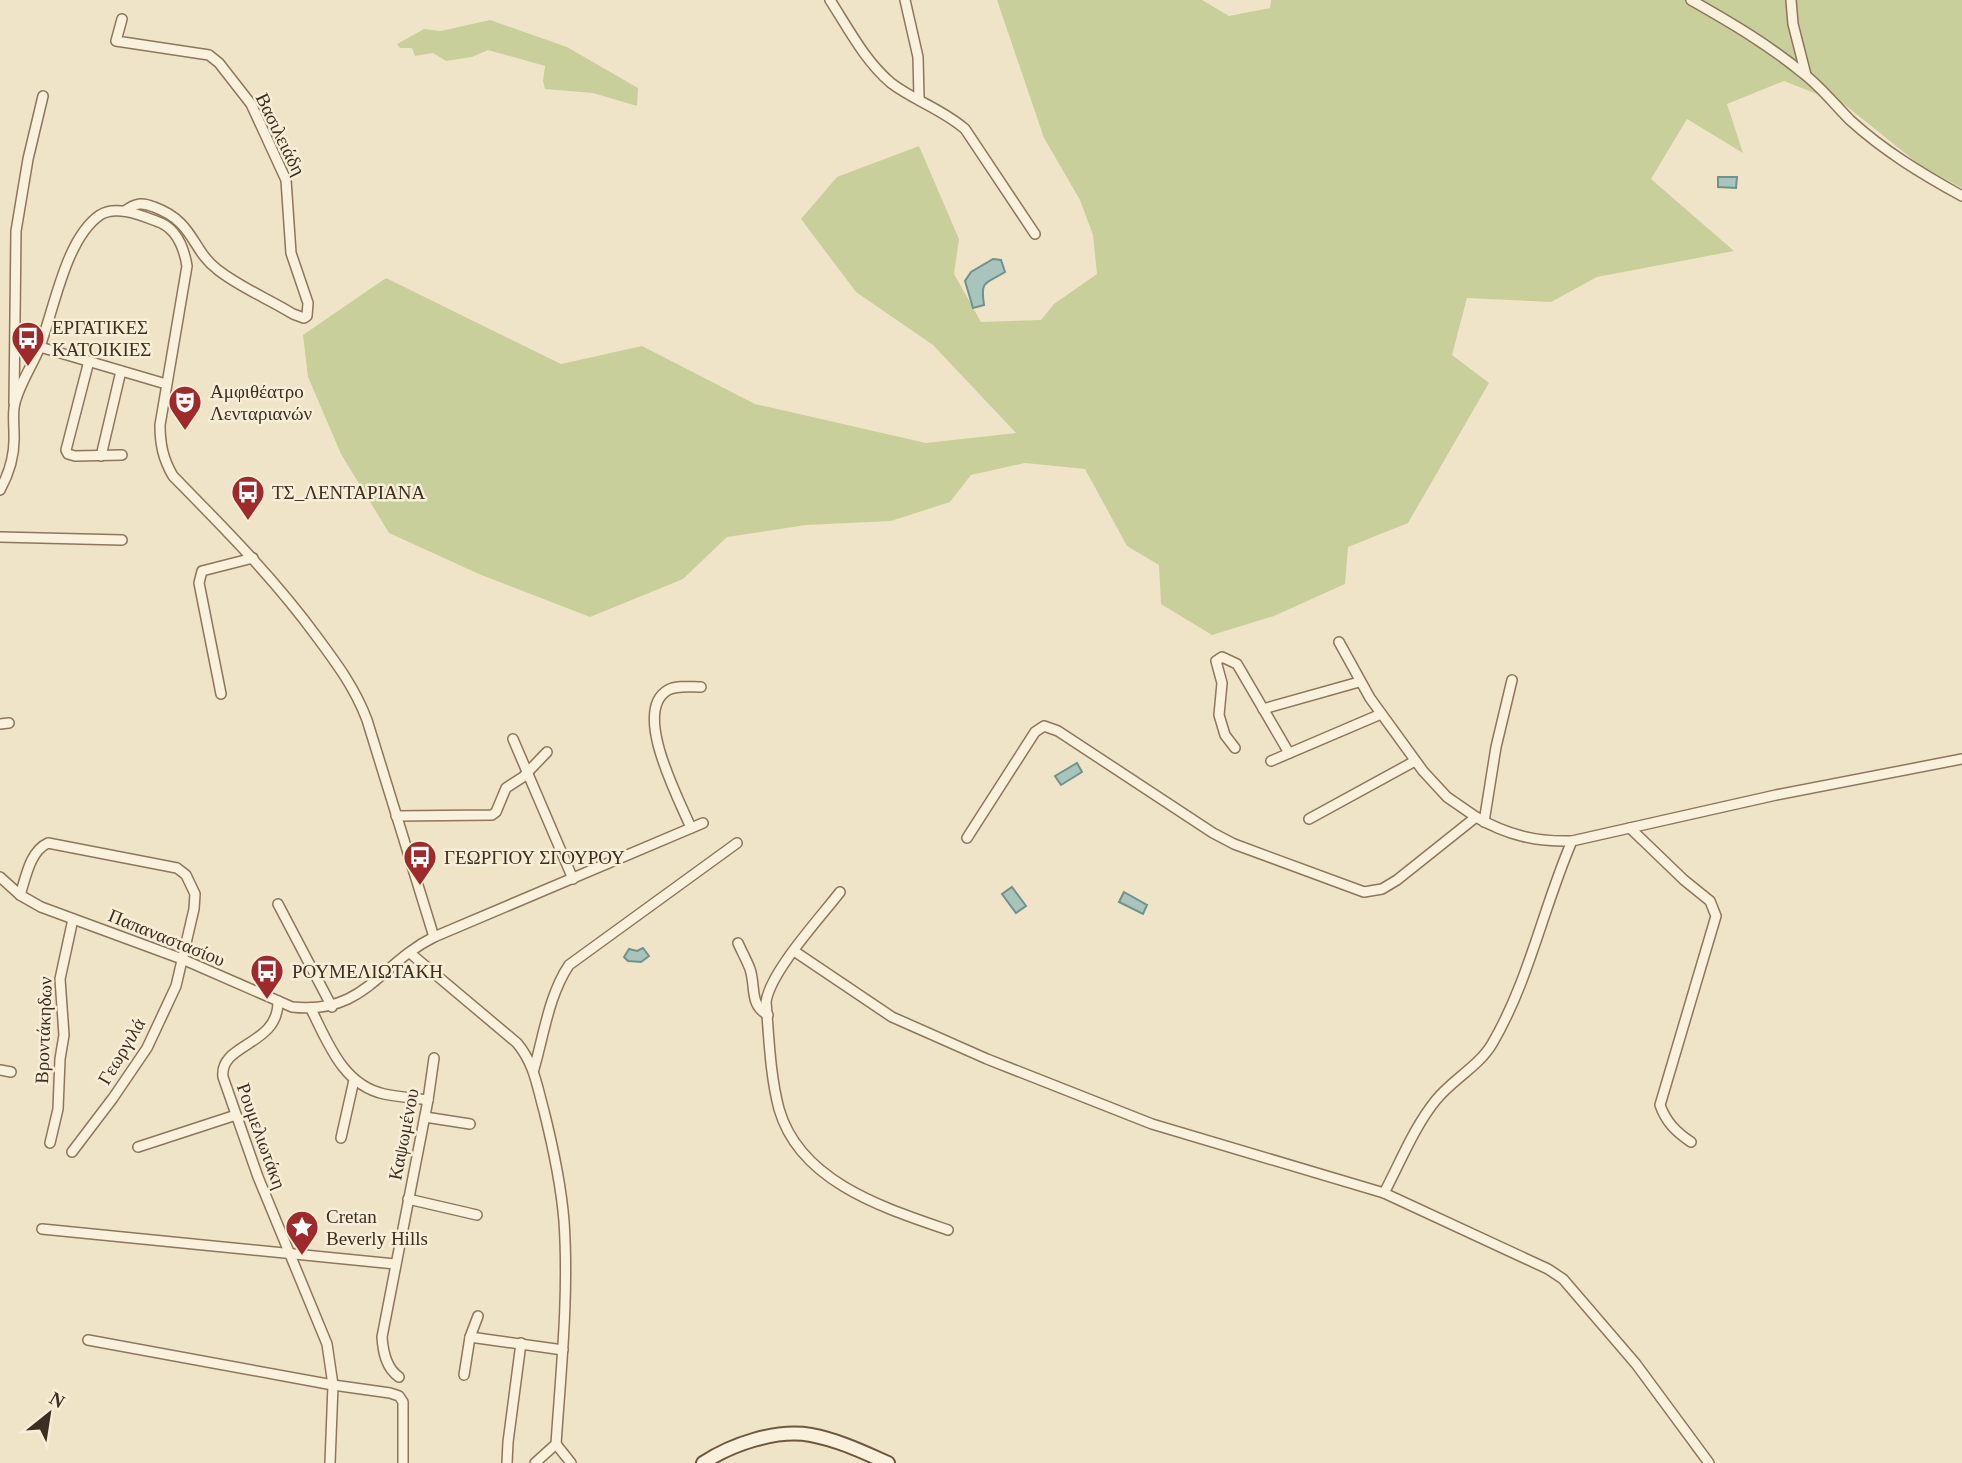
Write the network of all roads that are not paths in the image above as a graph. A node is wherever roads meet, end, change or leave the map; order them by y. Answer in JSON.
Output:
{"nodes":[{"id":1,"x":830,"y":0,"type":"edge"},
{"id":2,"x":905,"y":0,"type":"edge"},
{"id":3,"x":1691,"y":0,"type":"edge"},
{"id":4,"x":1791,"y":0,"type":"edge"},
{"id":5,"x":122,"y":19,"type":"dead end"},
{"id":6,"x":1806,"y":75,"type":"junction"},
{"id":7,"x":43,"y":96,"type":"dead end"},
{"id":8,"x":919,"y":99,"type":"junction"},
{"id":9,"x":1962,"y":196,"type":"edge"},
{"id":10,"x":125,"y":211,"type":"junction"},
{"id":11,"x":1035,"y":234,"type":"dead end"},
{"id":12,"x":40,"y":347,"type":"junction"},
{"id":13,"x":89,"y":361,"type":"junction"},
{"id":14,"x":121,"y":371,"type":"junction"},
{"id":15,"x":166,"y":384,"type":"junction"},
{"id":16,"x":14,"y":406,"type":"junction"},
{"id":17,"x":122,"y":455,"type":"dead end"},
{"id":18,"x":101,"y":456,"type":"junction"},
{"id":19,"x":0,"y":490,"type":"edge"},
{"id":20,"x":0,"y":537,"type":"edge"},
{"id":21,"x":122,"y":540,"type":"dead end"},
{"id":22,"x":253,"y":558,"type":"junction"},
{"id":23,"x":1339,"y":642,"type":"dead end"},
{"id":24,"x":1512,"y":680,"type":"dead end"},
{"id":25,"x":1359,"y":682,"type":"junction"},
{"id":26,"x":701,"y":687,"type":"dead end"},
{"id":27,"x":221,"y":694,"type":"dead end"},
{"id":28,"x":1264,"y":709,"type":"junction"},
{"id":29,"x":1381,"y":714,"type":"junction"},
{"id":30,"x":513,"y":738,"type":"dead end"},
{"id":31,"x":1235,"y":748,"type":"dead end"},
{"id":32,"x":547,"y":752,"type":"dead end"},
{"id":33,"x":1289,"y":753,"type":"junction"},
{"id":34,"x":1962,"y":760,"type":"edge"},
{"id":35,"x":1271,"y":761,"type":"dead end"},
{"id":36,"x":1415,"y":761,"type":"junction"},
{"id":37,"x":526,"y":773,"type":"junction"},
{"id":38,"x":396,"y":816,"type":"junction"},
{"id":39,"x":1309,"y":819,"type":"dead end"},
{"id":40,"x":1480,"y":819,"type":"junction"},
{"id":41,"x":703,"y":823,"type":"dead end"},
{"id":42,"x":691,"y":828,"type":"junction"},
{"id":43,"x":1630,"y":828,"type":"junction"},
{"id":44,"x":967,"y":838,"type":"dead end"},
{"id":45,"x":1572,"y":841,"type":"junction"},
{"id":46,"x":737,"y":843,"type":"dead end"},
{"id":47,"x":0,"y":877,"type":"edge"},
{"id":48,"x":573,"y":879,"type":"junction"},
{"id":49,"x":840,"y":892,"type":"dead end"},
{"id":50,"x":20,"y":895,"type":"junction"},
{"id":51,"x":278,"y":904,"type":"dead end"},
{"id":52,"x":73,"y":919,"type":"junction"},
{"id":53,"x":434,"y":937,"type":"junction"},
{"id":54,"x":738,"y":943,"type":"dead end"},
{"id":55,"x":794,"y":951,"type":"junction"},
{"id":56,"x":410,"y":953,"type":"junction"},
{"id":57,"x":182,"y":959,"type":"junction"},
{"id":58,"x":278,"y":1001,"type":"junction"},
{"id":59,"x":332,"y":1007,"type":"junction"},
{"id":60,"x":311,"y":1009,"type":"junction"},
{"id":61,"x":768,"y":1015,"type":"junction"},
{"id":62,"x":434,"y":1058,"type":"dead end"},
{"id":63,"x":534,"y":1069,"type":"junction"},
{"id":64,"x":0,"y":1070,"type":"edge"},
{"id":65,"x":11,"y":1072,"type":"dead end"},
{"id":66,"x":354,"y":1080,"type":"junction"},
{"id":67,"x":428,"y":1100,"type":"junction"},
{"id":68,"x":236,"y":1115,"type":"junction"},
{"id":69,"x":425,"y":1116,"type":"junction"},
{"id":70,"x":470,"y":1124,"type":"dead end"},
{"id":71,"x":341,"y":1138,"type":"dead end"},
{"id":72,"x":1691,"y":1142,"type":"dead end"},
{"id":73,"x":50,"y":1143,"type":"dead end"},
{"id":74,"x":138,"y":1147,"type":"dead end"},
{"id":75,"x":72,"y":1153,"type":"dead end"},
{"id":76,"x":1384,"y":1193,"type":"junction"},
{"id":77,"x":408,"y":1199,"type":"junction"},
{"id":78,"x":477,"y":1215,"type":"dead end"},
{"id":79,"x":43,"y":1229,"type":"dead end"},
{"id":80,"x":948,"y":1230,"type":"dead end"},
{"id":81,"x":288,"y":1252,"type":"junction"},
{"id":82,"x":395,"y":1264,"type":"junction"},
{"id":83,"x":478,"y":1316,"type":"dead end"},
{"id":84,"x":470,"y":1337,"type":"junction"},
{"id":85,"x":88,"y":1340,"type":"dead end"},
{"id":86,"x":521,"y":1343,"type":"junction"},
{"id":87,"x":563,"y":1350,"type":"junction"},
{"id":88,"x":464,"y":1374,"type":"dead end"},
{"id":89,"x":399,"y":1377,"type":"dead end"},
{"id":90,"x":333,"y":1385,"type":"junction"},
{"id":91,"x":556,"y":1444,"type":"junction"},
{"id":92,"x":330,"y":1463,"type":"edge"},
{"id":93,"x":403,"y":1463,"type":"edge"},
{"id":94,"x":507,"y":1463,"type":"edge"},
{"id":95,"x":535,"y":1463,"type":"edge"},
{"id":96,"x":571,"y":1463,"type":"edge"},
{"id":97,"x":703,"y":1463,"type":"edge"},
{"id":98,"x":888,"y":1463,"type":"edge"},
{"id":99,"x":1709,"y":1463,"type":"edge"}],
"edges":[{"from":1,"to":8,"type":"street"},
{"from":2,"to":8,"type":"street"},
{"from":3,"to":6,"type":"street"},
{"from":4,"to":6,"type":"street"},
{"from":5,"to":10,"type":"street","name":"Βασιλειάδη"},
{"from":6,"to":9,"type":"street"},
{"from":7,"to":16,"type":"street"},
{"from":8,"to":11,"type":"street"},
{"from":10,"to":12,"type":"street"},
{"from":10,"to":15,"type":"street"},
{"from":12,"to":13,"type":"street"},
{"from":12,"to":16,"type":"street"},
{"from":13,"to":14,"type":"street"},
{"from":13,"to":18,"type":"street"},
{"from":14,"to":15,"type":"street"},
{"from":14,"to":18,"type":"street"},
{"from":15,"to":22,"type":"street"},
{"from":16,"to":19,"type":"street"},
{"from":17,"to":18,"type":"street"},
{"from":20,"to":21,"type":"street"},
{"from":22,"to":27,"type":"street"},
{"from":22,"to":38,"type":"street"},
{"from":23,"to":25,"type":"street"},
{"from":24,"to":40,"type":"street"},
{"from":25,"to":28,"type":"street"},
{"from":25,"to":29,"type":"street"},
{"from":26,"to":42,"type":"street"},
{"from":28,"to":31,"type":"street"},
{"from":28,"to":33,"type":"street"},
{"from":29,"to":33,"type":"street"},
{"from":29,"to":36,"type":"street"},
{"from":30,"to":37,"type":"street"},
{"from":32,"to":37,"type":"street"},
{"from":33,"to":35,"type":"street"},
{"from":34,"to":43,"type":"street"},
{"from":36,"to":39,"type":"street"},
{"from":36,"to":40,"type":"street"},
{"from":37,"to":38,"type":"street"},
{"from":37,"to":48,"type":"street"},
{"from":38,"to":53,"type":"street"},
{"from":40,"to":44,"type":"street"},
{"from":40,"to":45,"type":"street"},
{"from":41,"to":42,"type":"street","name":"Παπαναστασίου"},
{"from":42,"to":48,"type":"street","name":"Παπαναστασίου"},
{"from":43,"to":45,"type":"street"},
{"from":43,"to":72,"type":"street"},
{"from":45,"to":76,"type":"street"},
{"from":46,"to":63,"type":"street"},
{"from":47,"to":50,"type":"street","name":"Παπαναστασίου"},
{"from":48,"to":53,"type":"street","name":"Παπαναστασίου"},
{"from":49,"to":55,"type":"street"},
{"from":50,"to":52,"type":"street","name":"Παπαναστασίου"},
{"from":50,"to":57,"type":"street","name":"Γεωργιλά"},
{"from":51,"to":59,"type":"street"},
{"from":52,"to":57,"type":"street","name":"Παπαναστασίου"},
{"from":52,"to":73,"type":"street","name":"Βροντάκηδων"},
{"from":53,"to":56,"type":"street","name":"Παπαναστασίου"},
{"from":54,"to":61,"type":"street"},
{"from":55,"to":61,"type":"street"},
{"from":55,"to":76,"type":"street"},
{"from":56,"to":59,"type":"street","name":"Παπαναστασίου"},
{"from":56,"to":63,"type":"street"},
{"from":57,"to":58,"type":"street","name":"Παπαναστασίου"},
{"from":57,"to":75,"type":"street","name":"Γεωργιλά"},
{"from":58,"to":60,"type":"street","name":"Παπαναστασίου"},
{"from":58,"to":68,"type":"street","name":"Ρουμελιωτάκη"},
{"from":59,"to":60,"type":"street","name":"Παπαναστασίου"},
{"from":60,"to":66,"type":"street"},
{"from":61,"to":80,"type":"street"},
{"from":62,"to":67,"type":"street","name":"Καψωμένου"},
{"from":63,"to":87,"type":"street"},
{"from":64,"to":65,"type":"street"},
{"from":66,"to":67,"type":"street"},
{"from":66,"to":71,"type":"street"},
{"from":67,"to":69,"type":"street","name":"Καψωμένου"},
{"from":68,"to":74,"type":"street"},
{"from":68,"to":81,"type":"street","name":"Ρουμελιωτάκη"},
{"from":69,"to":70,"type":"street"},
{"from":69,"to":77,"type":"street","name":"Καψωμένου"},
{"from":76,"to":99,"type":"street"},
{"from":77,"to":78,"type":"street"},
{"from":77,"to":82,"type":"street","name":"Καψωμένου"},
{"from":79,"to":81,"type":"street"},
{"from":81,"to":82,"type":"street"},
{"from":81,"to":90,"type":"street","name":"Ρουμελιωτάκη"},
{"from":82,"to":89,"type":"street","name":"Καψωμένου"},
{"from":83,"to":84,"type":"street"},
{"from":84,"to":86,"type":"street"},
{"from":84,"to":88,"type":"street"},
{"from":85,"to":90,"type":"street"},
{"from":86,"to":87,"type":"street"},
{"from":86,"to":94,"type":"street"},
{"from":87,"to":91,"type":"street"},
{"from":90,"to":92,"type":"street","name":"Ρουμελιωτάκη"},
{"from":90,"to":93,"type":"street"},
{"from":91,"to":95,"type":"street"},
{"from":91,"to":96,"type":"street"},
{"from":97,"to":98,"type":"main road"}]}
